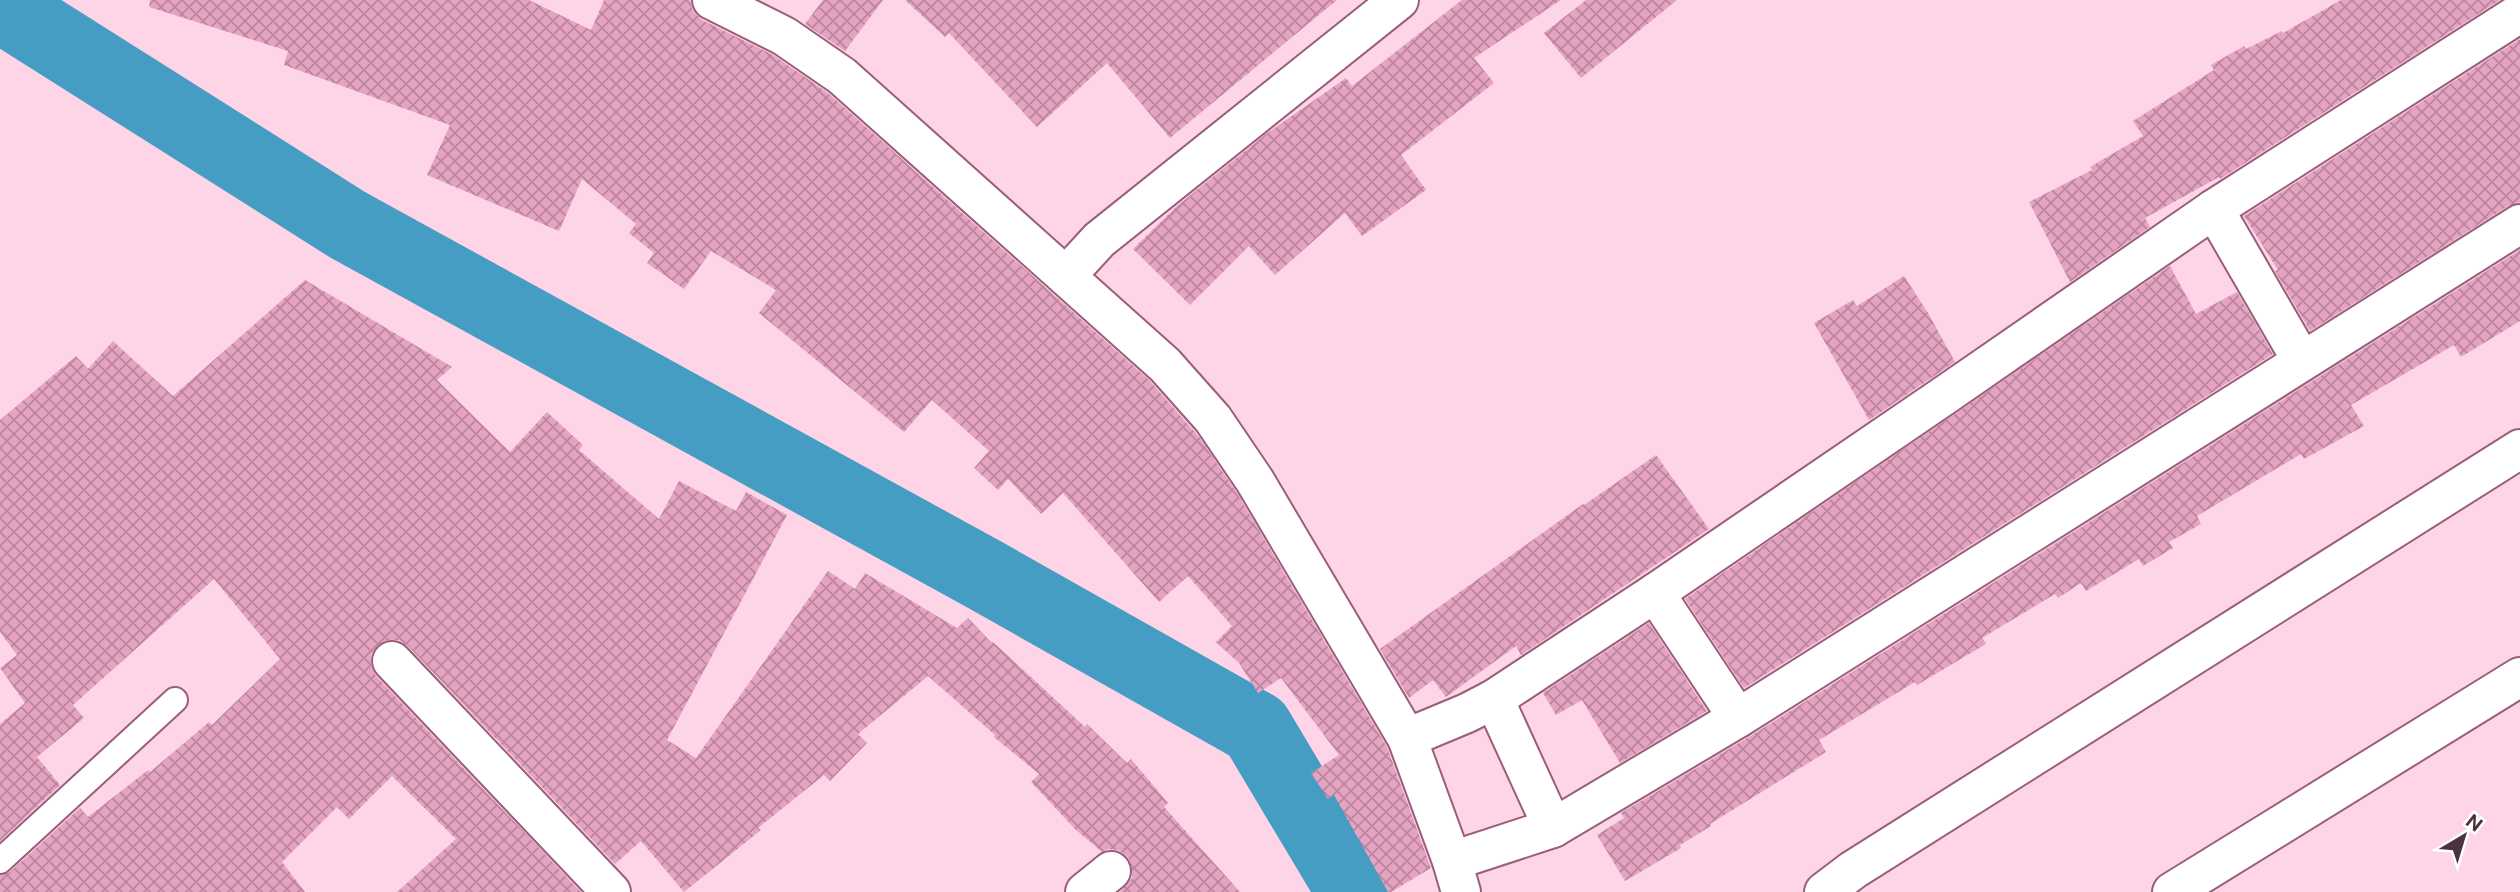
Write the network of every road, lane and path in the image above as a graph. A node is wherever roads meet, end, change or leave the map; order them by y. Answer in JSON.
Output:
{"nodes":[{"id":1,"x":712,"y":0,"type":"edge"},
{"id":2,"x":1399,"y":0,"type":"edge"},
{"id":3,"x":2520,"y":13,"type":"edge"},
{"id":4,"x":2214,"y":209,"type":"junction"},
{"id":5,"x":2520,"y":224,"type":"edge"},
{"id":6,"x":1083,"y":258,"type":"junction"},
{"id":7,"x":2302,"y":361,"type":"junction"},
{"id":8,"x":2520,"y":449,"type":"edge"},
{"id":9,"x":1655,"y":593,"type":"junction"},
{"id":10,"x":392,"y":661,"type":"dead end"},
{"id":11,"x":2520,"y":677,"type":"edge"},
{"id":12,"x":175,"y":700,"type":"dead end"},
{"id":13,"x":1468,"y":712,"type":"junction"},
{"id":14,"x":1738,"y":718,"type":"junction"},
{"id":15,"x":1407,"y":738,"type":"junction"},
{"id":16,"x":1495,"y":854,"type":"edge"},
{"id":17,"x":0,"y":861,"type":"edge"},
{"id":18,"x":611,"y":892,"type":"edge"},
{"id":19,"x":1824,"y":892,"type":"edge"},
{"id":20,"x":2172,"y":892,"type":"edge"}],
"edges":[{"from":1,"to":6,"type":"street"},
{"from":2,"to":6,"type":"street"},
{"from":3,"to":4,"type":"street"},
{"from":4,"to":7,"type":"street"},
{"from":4,"to":9,"type":"street"},
{"from":5,"to":7,"type":"street"},
{"from":6,"to":15,"type":"street"},
{"from":7,"to":14,"type":"street"},
{"from":8,"to":19,"type":"street"},
{"from":9,"to":13,"type":"street"},
{"from":9,"to":14,"type":"street"},
{"from":10,"to":18,"type":"street"},
{"from":11,"to":20,"type":"street"},
{"from":12,"to":17,"type":"lane"},
{"from":13,"to":15,"type":"street"},
{"from":13,"to":16,"type":"street"},
{"from":14,"to":16,"type":"street"},
{"from":15,"to":16,"type":"street"}]}
